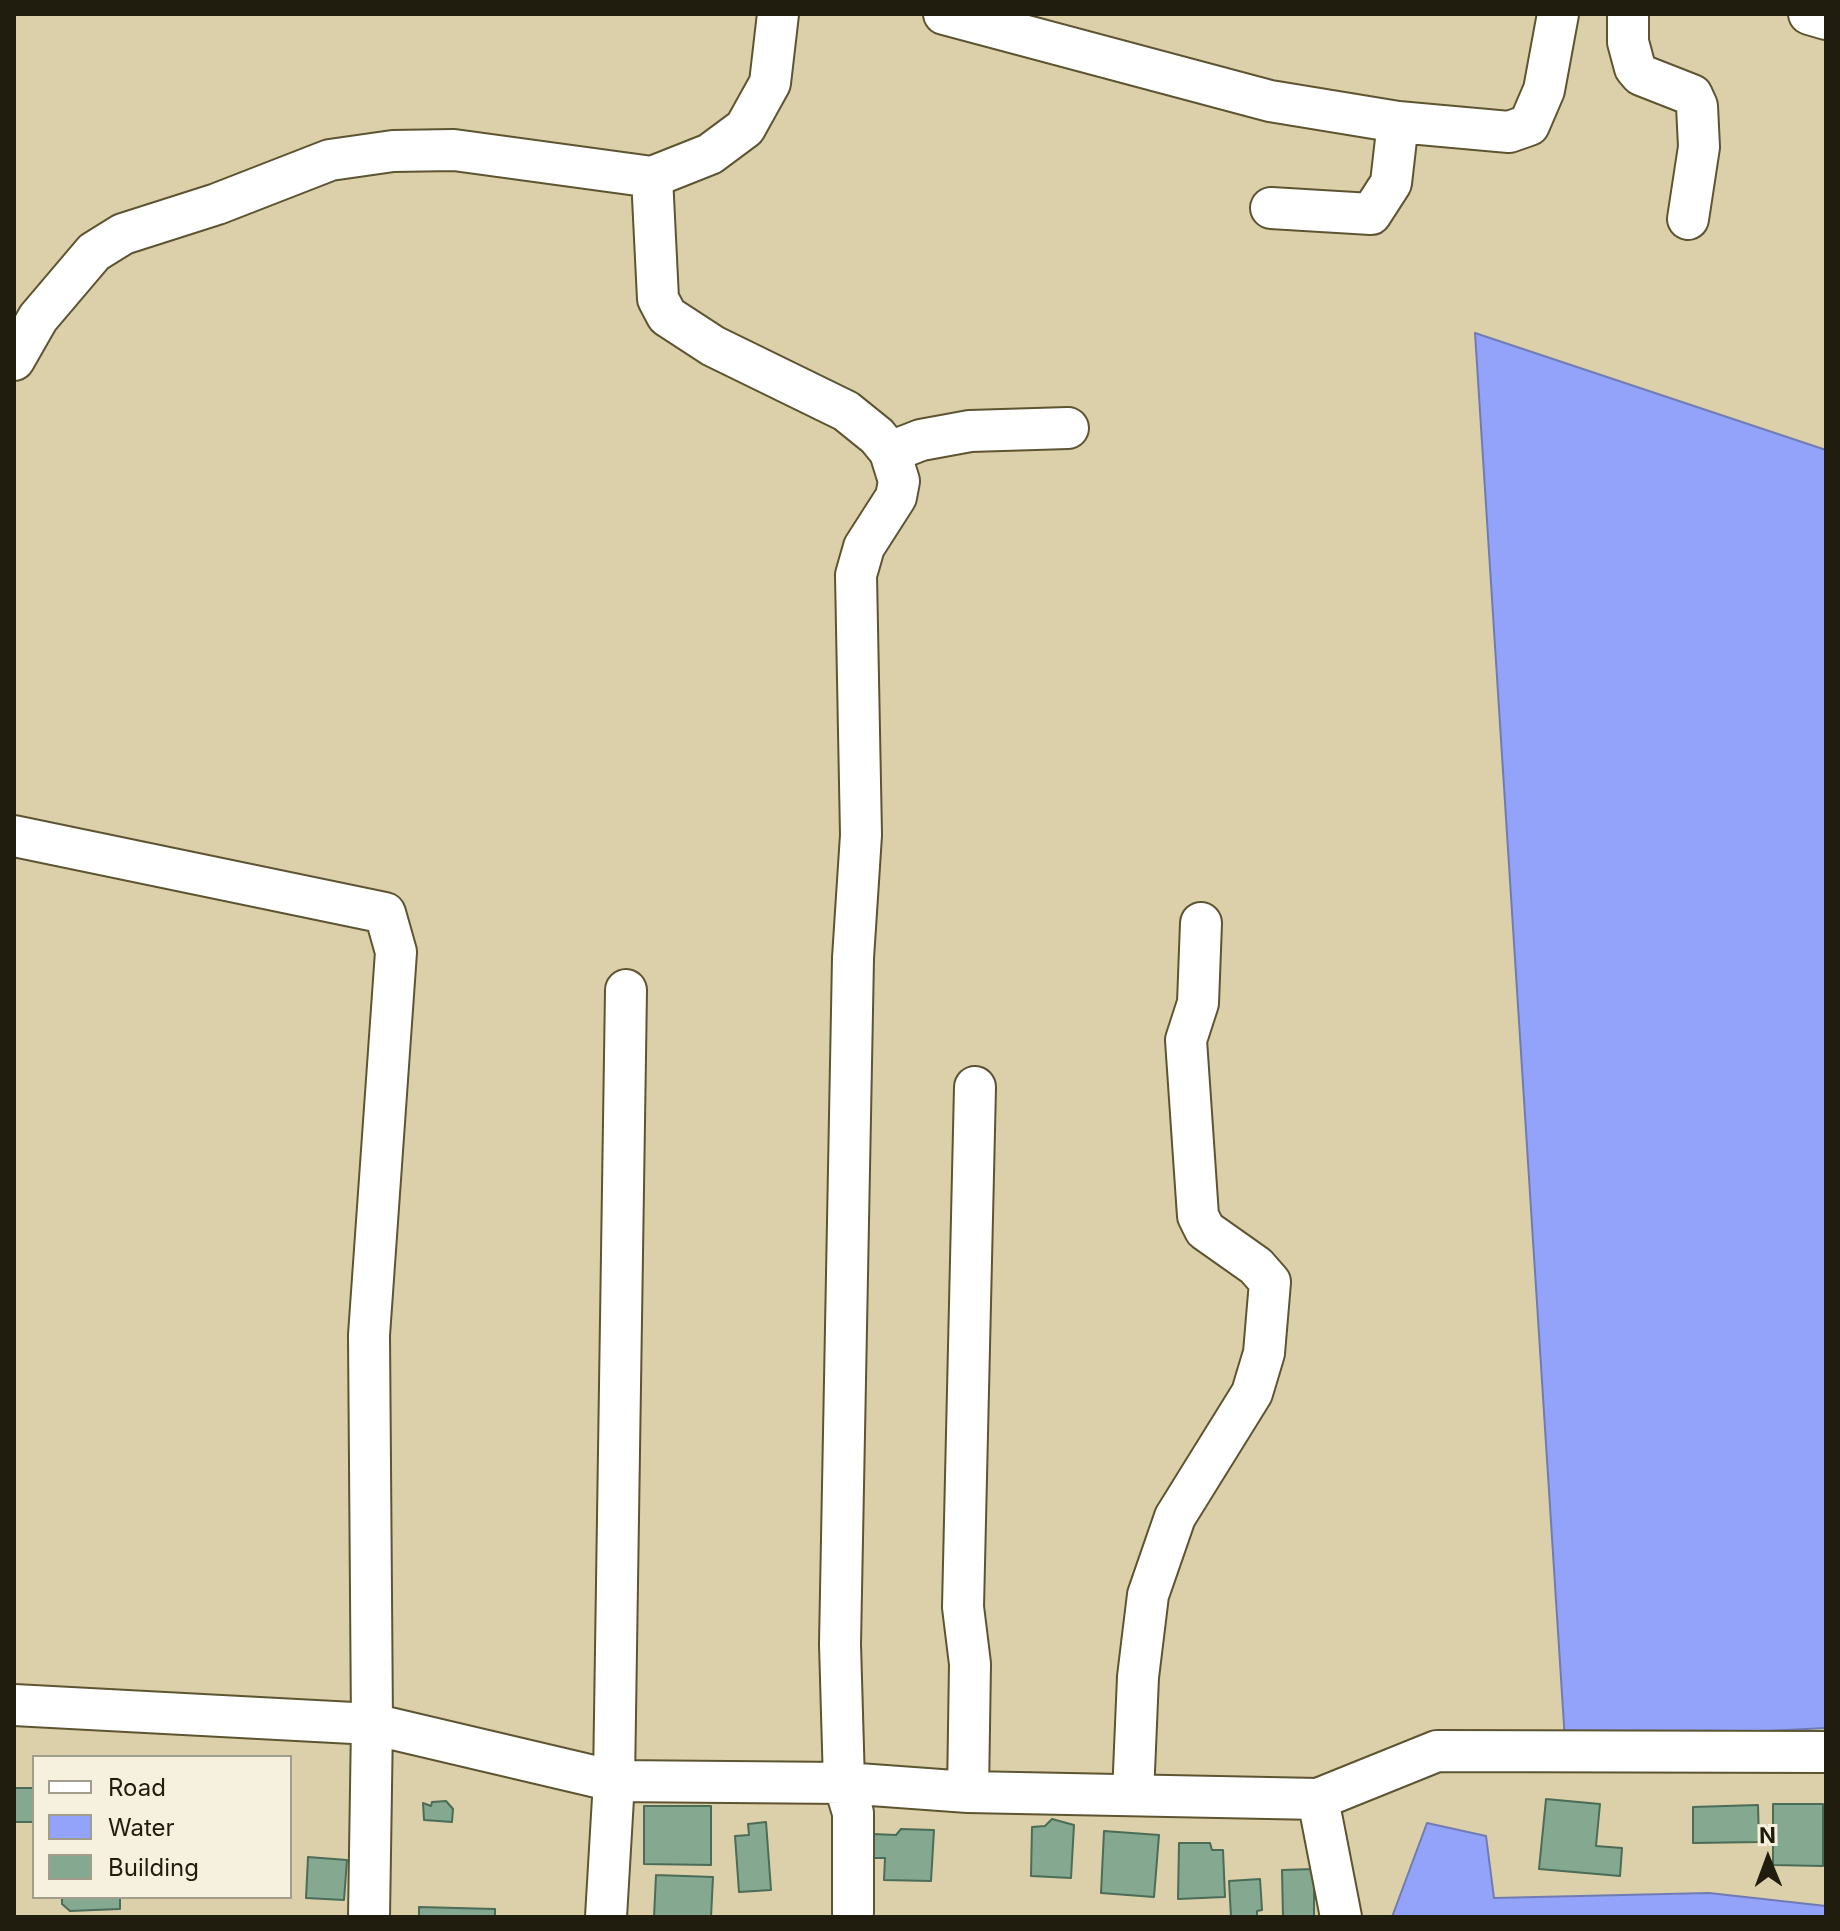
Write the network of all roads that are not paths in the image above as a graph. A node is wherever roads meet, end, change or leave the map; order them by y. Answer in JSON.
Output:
{"nodes":[{"id":1,"x":778,"y":14,"type":"edge"},
{"id":2,"x":944,"y":14,"type":"edge"},
{"id":3,"x":1558,"y":14,"type":"edge"},
{"id":4,"x":1628,"y":14,"type":"edge"},
{"id":5,"x":1809,"y":14,"type":"edge"},
{"id":6,"x":1826,"y":19,"type":"edge"},
{"id":7,"x":1398,"y":122,"type":"junction"},
{"id":8,"x":652,"y":177,"type":"junction"},
{"id":9,"x":1271,"y":208,"type":"dead end"},
{"id":10,"x":1688,"y":219,"type":"dead end"},
{"id":11,"x":14,"y":360,"type":"edge"},
{"id":12,"x":1068,"y":428,"type":"dead end"},
{"id":13,"x":890,"y":452,"type":"junction"},
{"id":14,"x":14,"y":836,"type":"edge"},
{"id":15,"x":1201,"y":923,"type":"dead end"},
{"id":16,"x":626,"y":990,"type":"dead end"},
{"id":17,"x":975,"y":1087,"type":"dead end"},
{"id":18,"x":14,"y":1705,"type":"edge"},
{"id":19,"x":372,"y":1724,"type":"junction"},
{"id":20,"x":1826,"y":1752,"type":"edge"},
{"id":21,"x":614,"y":1781,"type":"junction"},
{"id":22,"x":844,"y":1783,"type":"junction"},
{"id":23,"x":968,"y":1792,"type":"junction"},
{"id":24,"x":1133,"y":1795,"type":"junction"},
{"id":25,"x":1318,"y":1799,"type":"junction"},
{"id":26,"x":1338,"y":1907,"type":"edge"},
{"id":27,"x":853,"y":1913,"type":"dead end"},
{"id":28,"x":369,"y":1917,"type":"edge"},
{"id":29,"x":606,"y":1917,"type":"edge"}],
"edges":[{"from":1,"to":8,"type":"street"},
{"from":2,"to":7,"type":"street"},
{"from":3,"to":7,"type":"street"},
{"from":4,"to":10,"type":"street"},
{"from":5,"to":6,"type":"street"},
{"from":7,"to":9,"type":"street"},
{"from":8,"to":11,"type":"street"},
{"from":8,"to":13,"type":"street"},
{"from":12,"to":13,"type":"street"},
{"from":13,"to":22,"type":"street"},
{"from":14,"to":19,"type":"street"},
{"from":15,"to":24,"type":"street"},
{"from":16,"to":21,"type":"street"},
{"from":17,"to":23,"type":"street"},
{"from":18,"to":19,"type":"street"},
{"from":19,"to":21,"type":"street"},
{"from":19,"to":28,"type":"street"},
{"from":20,"to":25,"type":"street"},
{"from":21,"to":22,"type":"street"},
{"from":21,"to":29,"type":"street"},
{"from":22,"to":23,"type":"street"},
{"from":22,"to":27,"type":"street"},
{"from":23,"to":24,"type":"street"},
{"from":24,"to":25,"type":"street"},
{"from":25,"to":26,"type":"street"}]}
